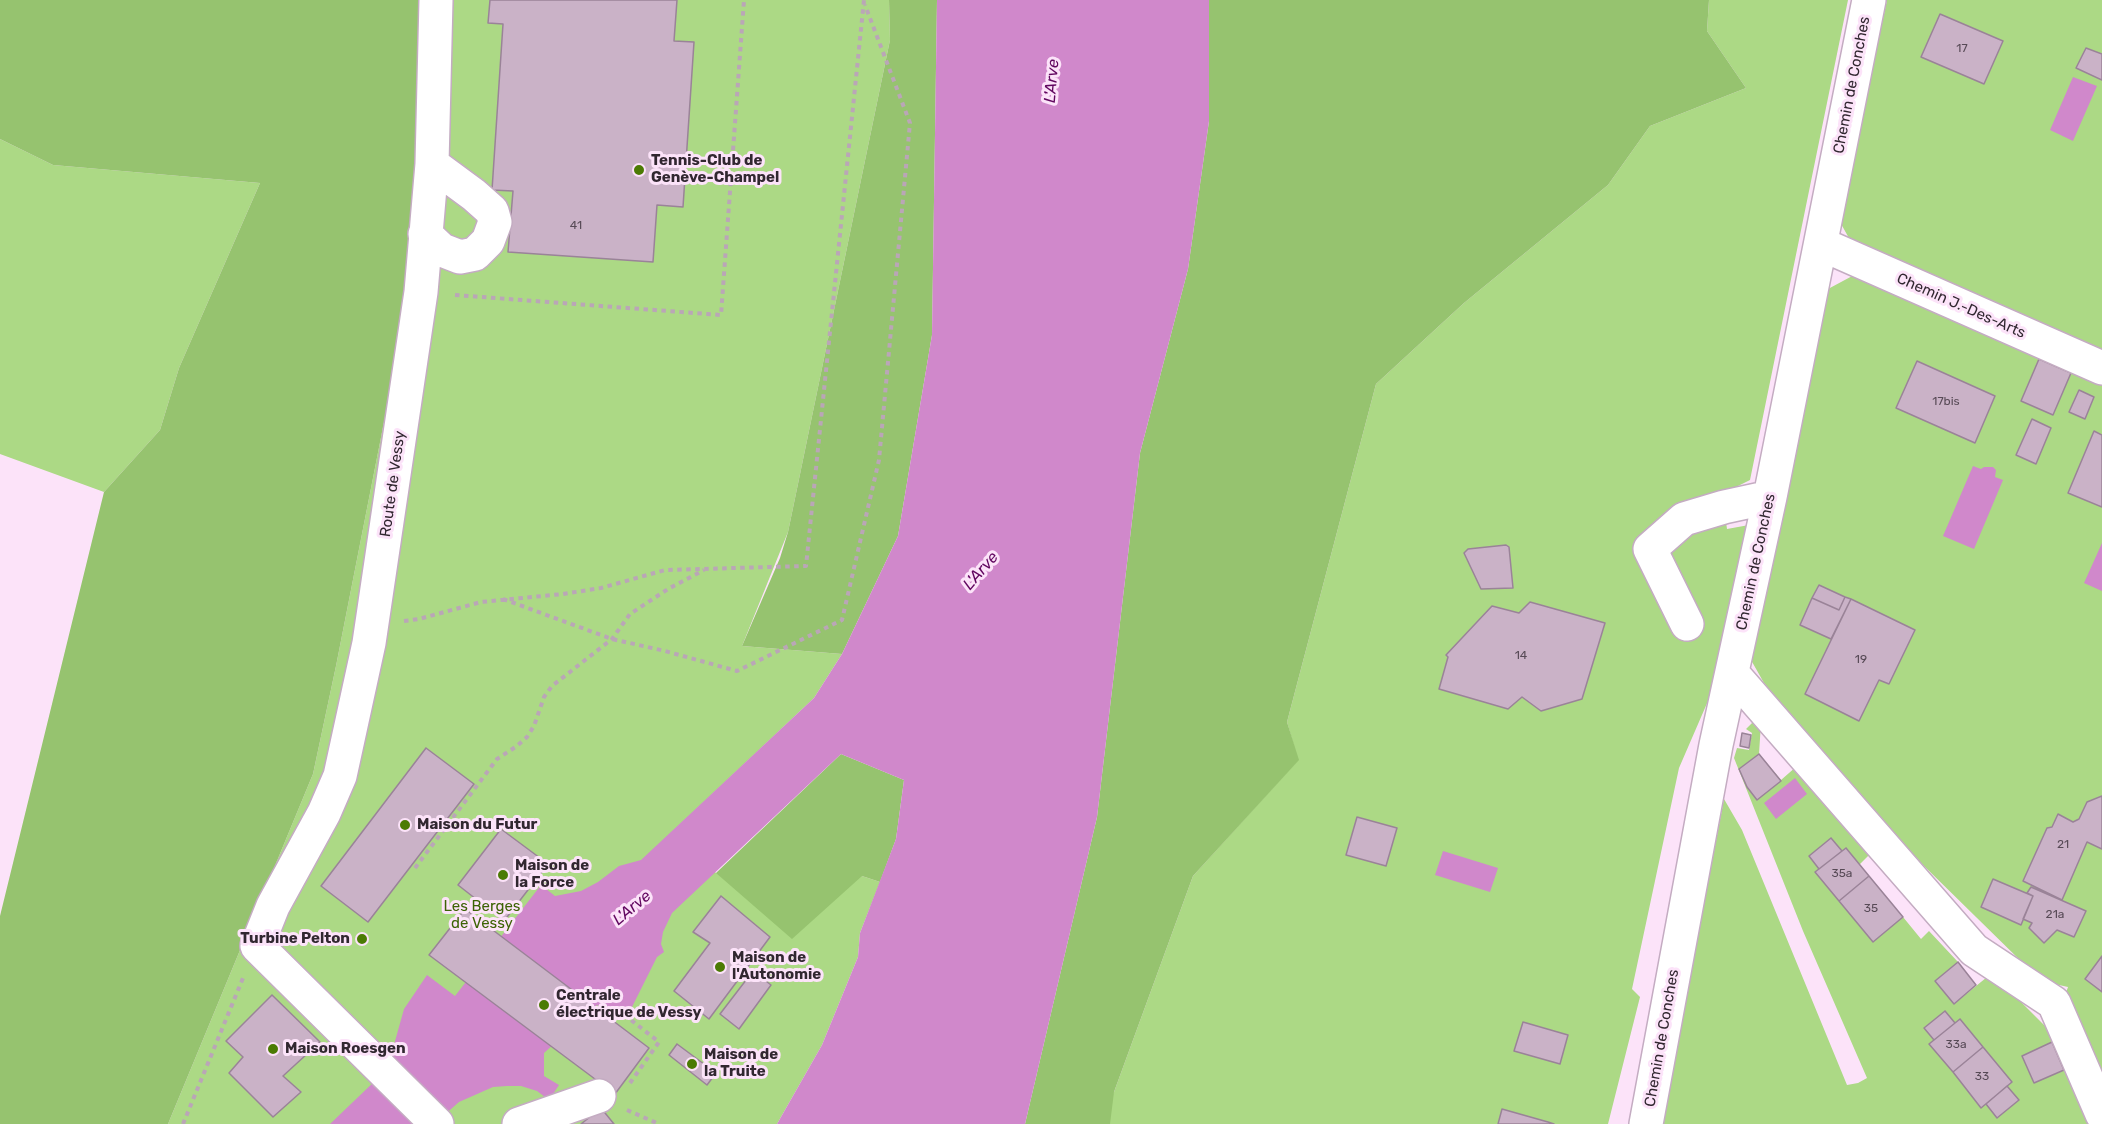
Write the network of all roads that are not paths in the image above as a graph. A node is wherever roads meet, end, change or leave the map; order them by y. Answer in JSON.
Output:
{"nodes":[{"id":1,"x":436,"y":0,"type":"edge"},
{"id":2,"x":1869,"y":0,"type":"edge"},
{"id":3,"x":432,"y":164,"type":"junction"},
{"id":4,"x":425,"y":234,"type":"junction"},
{"id":5,"x":1821,"y":244,"type":"junction"},
{"id":6,"x":2102,"y":368,"type":"edge"},
{"id":7,"x":1770,"y":497,"type":"junction"},
{"id":8,"x":1687,"y":624,"type":"dead end"},
{"id":9,"x":1732,"y":673,"type":"junction"},
{"id":10,"x":613,"y":1091,"type":"road end"},
{"id":11,"x":2102,"y":1114,"type":"edge"},
{"id":12,"x":437,"y":1123,"type":"edge"},
{"id":13,"x":519,"y":1124,"type":"edge"},
{"id":14,"x":1646,"y":1124,"type":"edge"}],
"edges":[{"from":1,"to":3,"type":"street","name":"Route de Vessy"},
{"from":2,"to":5,"type":"street","name":"Chemin de Conches"},
{"from":3,"to":4,"type":"street","name":"Route de Vessy"},
{"from":3,"to":4,"type":"street"},
{"from":4,"to":12,"type":"street","name":"Route de Vessy"},
{"from":5,"to":6,"type":"street","name":"Chemin J.-Des-Arts"},
{"from":5,"to":7,"type":"street","name":"Chemin de Conches"},
{"from":7,"to":8,"type":"street"},
{"from":7,"to":9,"type":"street","name":"Chemin de Conches"},
{"from":9,"to":11,"type":"street"},
{"from":9,"to":14,"type":"street","name":"Chemin de Conches"},
{"from":10,"to":13,"type":"street"}]}
